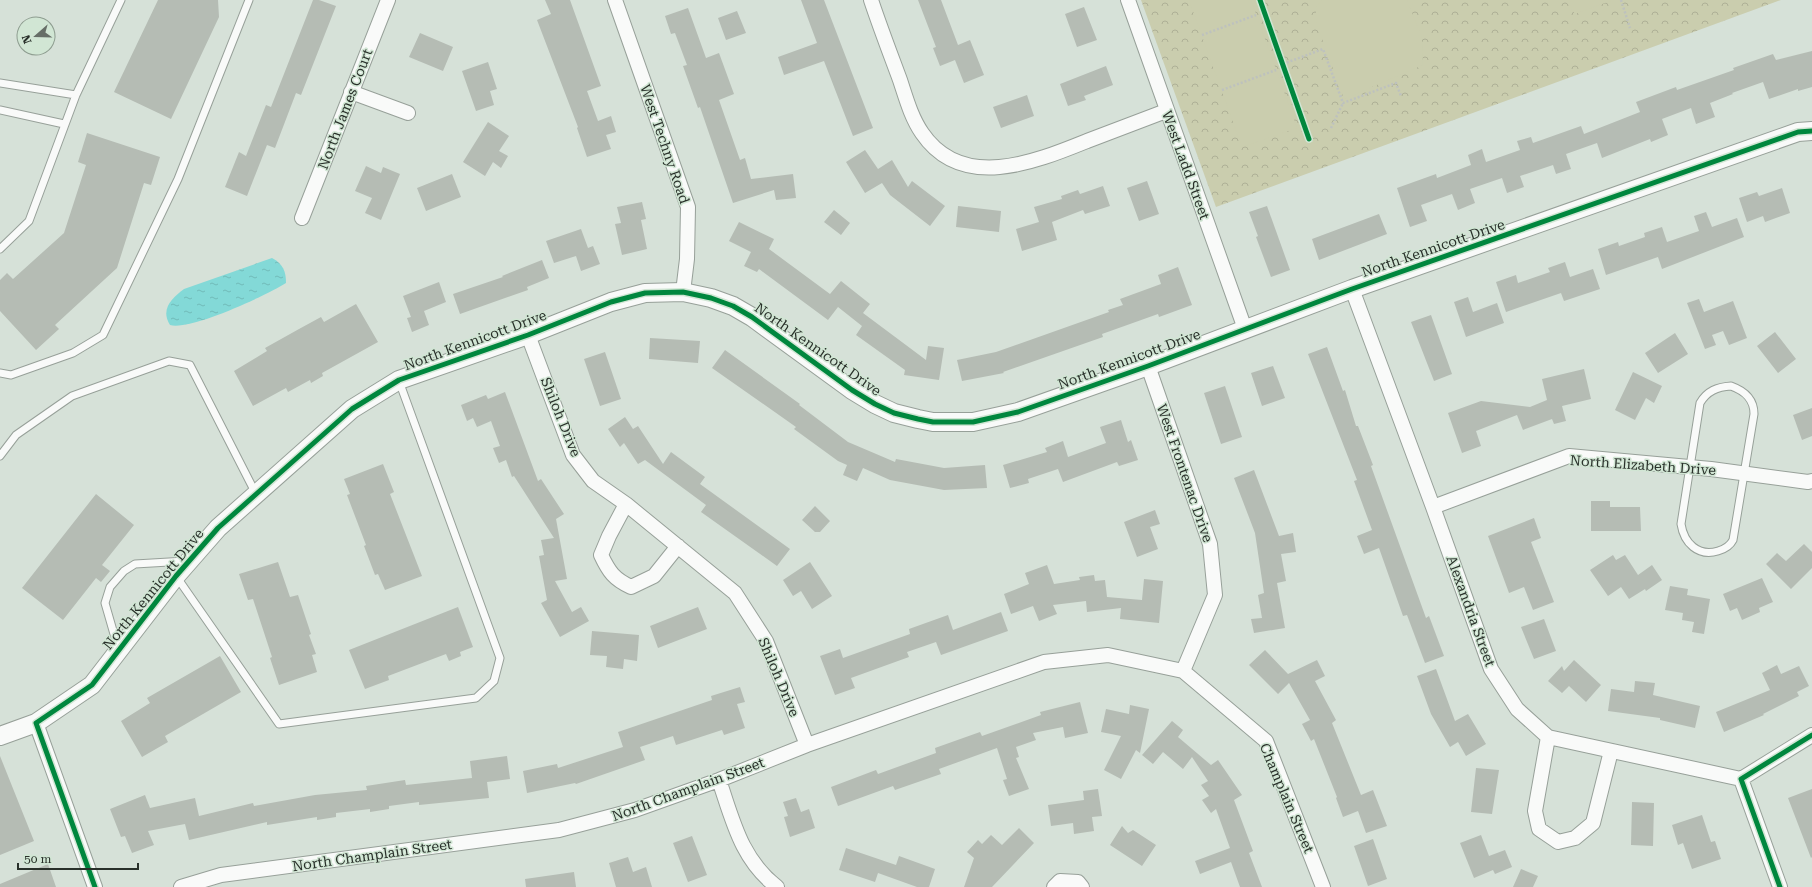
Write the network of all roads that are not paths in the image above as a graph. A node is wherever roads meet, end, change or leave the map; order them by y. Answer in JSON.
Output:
{"nodes":[{"id":1,"x":121,"y":0,"type":"edge"},
{"id":2,"x":249,"y":0,"type":"edge"},
{"id":3,"x":388,"y":0,"type":"edge"},
{"id":4,"x":615,"y":0,"type":"edge"},
{"id":5,"x":871,"y":0,"type":"edge"},
{"id":6,"x":1128,"y":0,"type":"edge"},
{"id":7,"x":0,"y":83,"type":"edge"},
{"id":8,"x":352,"y":92,"type":"junction"},
{"id":9,"x":76,"y":95,"type":"junction"},
{"id":10,"x":0,"y":110,"type":"edge"},
{"id":11,"x":1166,"y":111,"type":"junction"},
{"id":12,"x":408,"y":113,"type":"dead end"},
{"id":13,"x":64,"y":124,"type":"junction"},
{"id":14,"x":1812,"y":131,"type":"edge"},
{"id":15,"x":302,"y":218,"type":"dead end"},
{"id":16,"x":0,"y":249,"type":"edge"},
{"id":17,"x":1352,"y":290,"type":"junction"},
{"id":18,"x":683,"y":292,"type":"junction"},
{"id":19,"x":1245,"y":329,"type":"junction"},
{"id":20,"x":528,"y":335,"type":"junction"},
{"id":21,"x":1148,"y":366,"type":"junction"},
{"id":22,"x":0,"y":373,"type":"edge"},
{"id":23,"x":399,"y":380,"type":"junction"},
{"id":24,"x":0,"y":456,"type":"edge"},
{"id":25,"x":1689,"y":467,"type":"junction"},
{"id":26,"x":1744,"y":474,"type":"junction"},
{"id":27,"x":1812,"y":481,"type":"edge"},
{"id":28,"x":256,"y":495,"type":"junction"},
{"id":29,"x":626,"y":504,"type":"junction"},
{"id":30,"x":1433,"y":506,"type":"junction"},
{"id":31,"x":678,"y":546,"type":"junction"},
{"id":32,"x":189,"y":561,"type":"junction"},
{"id":33,"x":176,"y":576,"type":"junction"},
{"id":34,"x":119,"y":650,"type":"junction"},
{"id":35,"x":1183,"y":671,"type":"junction"},
{"id":36,"x":36,"y":723,"type":"junction"},
{"id":37,"x":1812,"y":735,"type":"edge"},
{"id":38,"x":0,"y":736,"type":"edge"},
{"id":39,"x":1548,"y":737,"type":"junction"},
{"id":40,"x":807,"y":745,"type":"junction"},
{"id":41,"x":1611,"y":751,"type":"junction"},
{"id":42,"x":1741,"y":779,"type":"junction"},
{"id":43,"x":719,"y":780,"type":"junction"},
{"id":44,"x":95,"y":887,"type":"edge"},
{"id":45,"x":181,"y":887,"type":"edge"},
{"id":46,"x":777,"y":887,"type":"edge"},
{"id":47,"x":1054,"y":887,"type":"edge"},
{"id":48,"x":1082,"y":887,"type":"edge"},
{"id":49,"x":1323,"y":887,"type":"edge"},
{"id":50,"x":1780,"y":887,"type":"edge"}],
"edges":[{"from":1,"to":9,"type":"lane"},
{"from":2,"to":22,"type":"lane"},
{"from":3,"to":8,"type":"street","name":"North James Court"},
{"from":4,"to":18,"type":"street","name":"West Techny Road"},
{"from":5,"to":11,"type":"street"},
{"from":6,"to":11,"type":"street","name":"West Ladd Street"},
{"from":7,"to":9,"type":"lane"},
{"from":8,"to":12,"type":"street"},
{"from":8,"to":15,"type":"street","name":"North James Court"},
{"from":9,"to":13,"type":"lane"},
{"from":10,"to":13,"type":"lane"},
{"from":11,"to":19,"type":"street","name":"West Ladd Street"},
{"from":13,"to":16,"type":"lane"},
{"from":14,"to":17,"type":"street","name":"North Kennicott Drive"},
{"from":17,"to":19,"type":"street","name":"North Kennicott Drive"},
{"from":17,"to":30,"type":"street","name":"Alexandria Street"},
{"from":18,"to":20,"type":"street","name":"North Kennicott Drive"},
{"from":18,"to":21,"type":"street","name":"North Kennicott Drive"},
{"from":19,"to":21,"type":"street","name":"North Kennicott Drive"},
{"from":20,"to":23,"type":"street","name":"North Kennicott Drive"},
{"from":20,"to":29,"type":"street","name":"Shiloh Drive"},
{"from":21,"to":35,"type":"street","name":"West Frontenac Drive"},
{"from":23,"to":28,"type":"street","name":"North Kennicott Drive"},
{"from":23,"to":33,"type":"lane"},
{"from":24,"to":28,"type":"lane"},
{"from":25,"to":26,"type":"street","name":"North Elizabeth Drive"},
{"from":25,"to":26,"type":"lane"},
{"from":25,"to":26,"type":"lane"},
{"from":25,"to":30,"type":"street","name":"North Elizabeth Drive"},
{"from":26,"to":27,"type":"street","name":"North Elizabeth Drive"},
{"from":28,"to":32,"type":"street","name":"North Kennicott Drive"},
{"from":29,"to":31,"type":"street","name":"Shiloh Drive"},
{"from":29,"to":31,"type":"street"},
{"from":30,"to":39,"type":"street","name":"Alexandria Street"},
{"from":31,"to":40,"type":"street","name":"Shiloh Drive"},
{"from":32,"to":33,"type":"street","name":"North Kennicott Drive"},
{"from":32,"to":34,"type":"lane"},
{"from":33,"to":34,"type":"street","name":"North Kennicott Drive"},
{"from":34,"to":36,"type":"street","name":"North Kennicott Drive"},
{"from":35,"to":40,"type":"street","name":"North Champlain Street"},
{"from":35,"to":49,"type":"street","name":"Champlain Street"},
{"from":36,"to":38,"type":"street","name":"North Kennicott Drive"},
{"from":36,"to":44,"type":"street"},
{"from":37,"to":42,"type":"street"},
{"from":39,"to":41,"type":"street","name":"Alexandria Street"},
{"from":39,"to":41,"type":"street"},
{"from":40,"to":43,"type":"street","name":"North Champlain Street"},
{"from":41,"to":42,"type":"street","name":"Alexandria Street"},
{"from":42,"to":50,"type":"street"},
{"from":43,"to":45,"type":"street","name":"North Champlain Street"},
{"from":43,"to":46,"type":"street"},
{"from":47,"to":48,"type":"street"}]}
